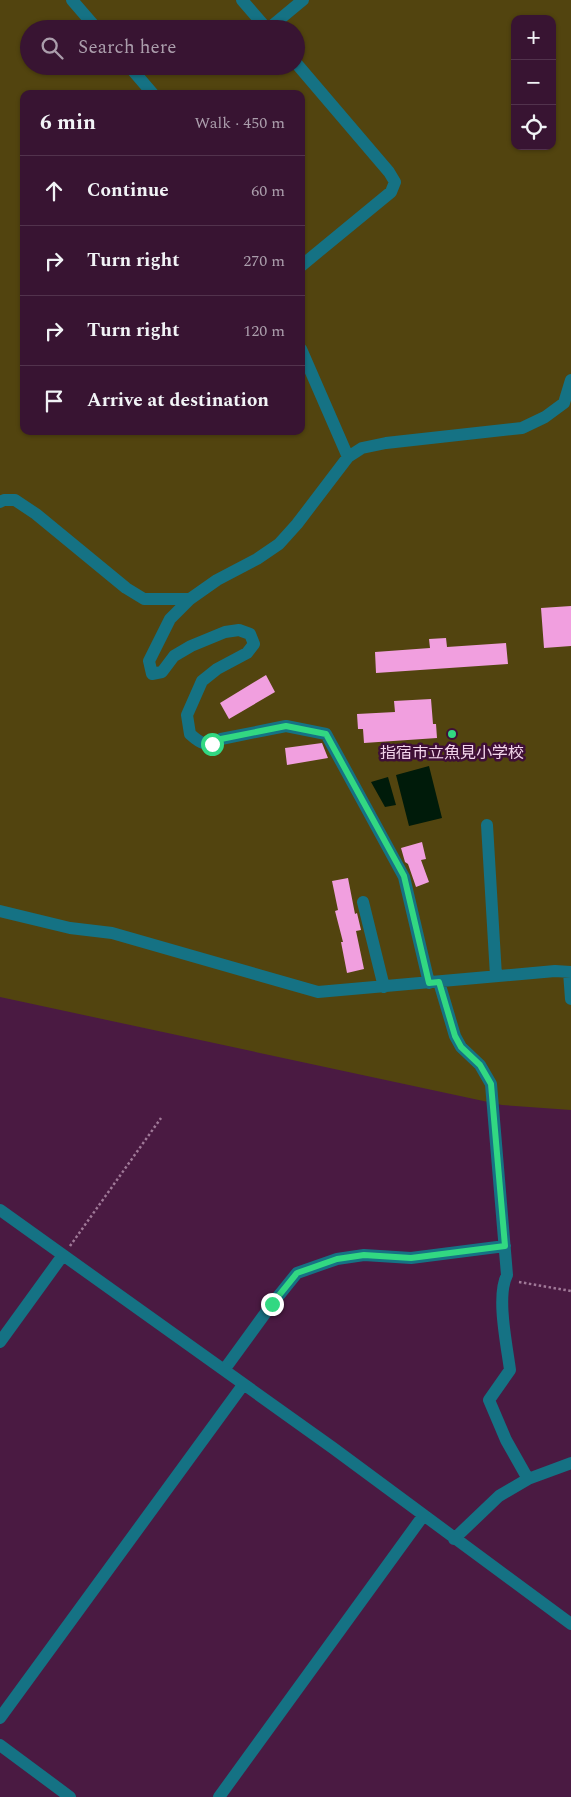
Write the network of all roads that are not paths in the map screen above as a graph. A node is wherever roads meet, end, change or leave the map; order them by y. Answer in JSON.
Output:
{"nodes":[{"id":1,"x":72,"y":0,"type":"edge"},
{"id":2,"x":242,"y":0,"type":"edge"},
{"id":3,"x":303,"y":0,"type":"edge"},
{"id":4,"x":89,"y":20,"type":"edge"},
{"id":5,"x":259,"y":20,"type":"edge"},
{"id":6,"x":278,"y":20,"type":"edge"},
{"id":7,"x":305,"y":74,"type":"edge"},
{"id":8,"x":137,"y":75,"type":"edge"},
{"id":9,"x":150,"y":90,"type":"edge"},
{"id":10,"x":305,"y":263,"type":"edge"},
{"id":11,"x":305,"y":358,"type":"edge"},
{"id":12,"x":571,"y":380,"type":"edge"},
{"id":13,"x":348,"y":457,"type":"junction"},
{"id":14,"x":0,"y":502,"type":"edge"},
{"id":15,"x":190,"y":599,"type":"junction"},
{"id":16,"x":487,"y":825,"type":"dead end"},
{"id":17,"x":363,"y":902,"type":"dead end"},
{"id":18,"x":0,"y":911,"type":"edge"},
{"id":19,"x":570,"y":972,"type":"edge"},
{"id":20,"x":496,"y":976,"type":"junction"},
{"id":21,"x":434,"y":983,"type":"junction"},
{"id":22,"x":384,"y":987,"type":"junction"},
{"id":23,"x":571,"y":999,"type":"edge"},
{"id":24,"x":0,"y":1210,"type":"edge"},
{"id":25,"x":505,"y":1246,"type":"junction"},
{"id":26,"x":63,"y":1255,"type":"junction"},
{"id":27,"x":0,"y":1342,"type":"edge"},
{"id":28,"x":224,"y":1370,"type":"junction"},
{"id":29,"x":243,"y":1385,"type":"junction"},
{"id":30,"x":571,"y":1462,"type":"edge"},
{"id":31,"x":528,"y":1479,"type":"junction"},
{"id":32,"x":423,"y":1516,"type":"junction"},
{"id":33,"x":454,"y":1539,"type":"junction"},
{"id":34,"x":571,"y":1624,"type":"edge"},
{"id":35,"x":0,"y":1718,"type":"edge"},
{"id":36,"x":0,"y":1745,"type":"edge"},
{"id":37,"x":70,"y":1797,"type":"edge"},
{"id":38,"x":219,"y":1797,"type":"edge"}],
"edges":[{"from":1,"to":4,"type":"street"},
{"from":2,"to":5,"type":"street"},
{"from":3,"to":6,"type":"street"},
{"from":7,"to":10,"type":"street"},
{"from":8,"to":9,"type":"street"},
{"from":11,"to":13,"type":"street"},
{"from":12,"to":13,"type":"street"},
{"from":13,"to":15,"type":"street"},
{"from":14,"to":15,"type":"street"},
{"from":15,"to":21,"type":"street"},
{"from":16,"to":20,"type":"street"},
{"from":17,"to":22,"type":"street"},
{"from":18,"to":22,"type":"street"},
{"from":19,"to":20,"type":"street"},
{"from":19,"to":23,"type":"street"},
{"from":20,"to":21,"type":"street"},
{"from":21,"to":22,"type":"street"},
{"from":21,"to":25,"type":"street"},
{"from":24,"to":26,"type":"street"},
{"from":25,"to":28,"type":"street"},
{"from":25,"to":31,"type":"street"},
{"from":26,"to":27,"type":"street"},
{"from":26,"to":28,"type":"street"},
{"from":28,"to":29,"type":"street"},
{"from":29,"to":32,"type":"street"},
{"from":29,"to":35,"type":"street"},
{"from":30,"to":31,"type":"street"},
{"from":31,"to":33,"type":"street"},
{"from":32,"to":33,"type":"street"},
{"from":32,"to":38,"type":"street"},
{"from":33,"to":34,"type":"street"},
{"from":36,"to":37,"type":"street"}]}
